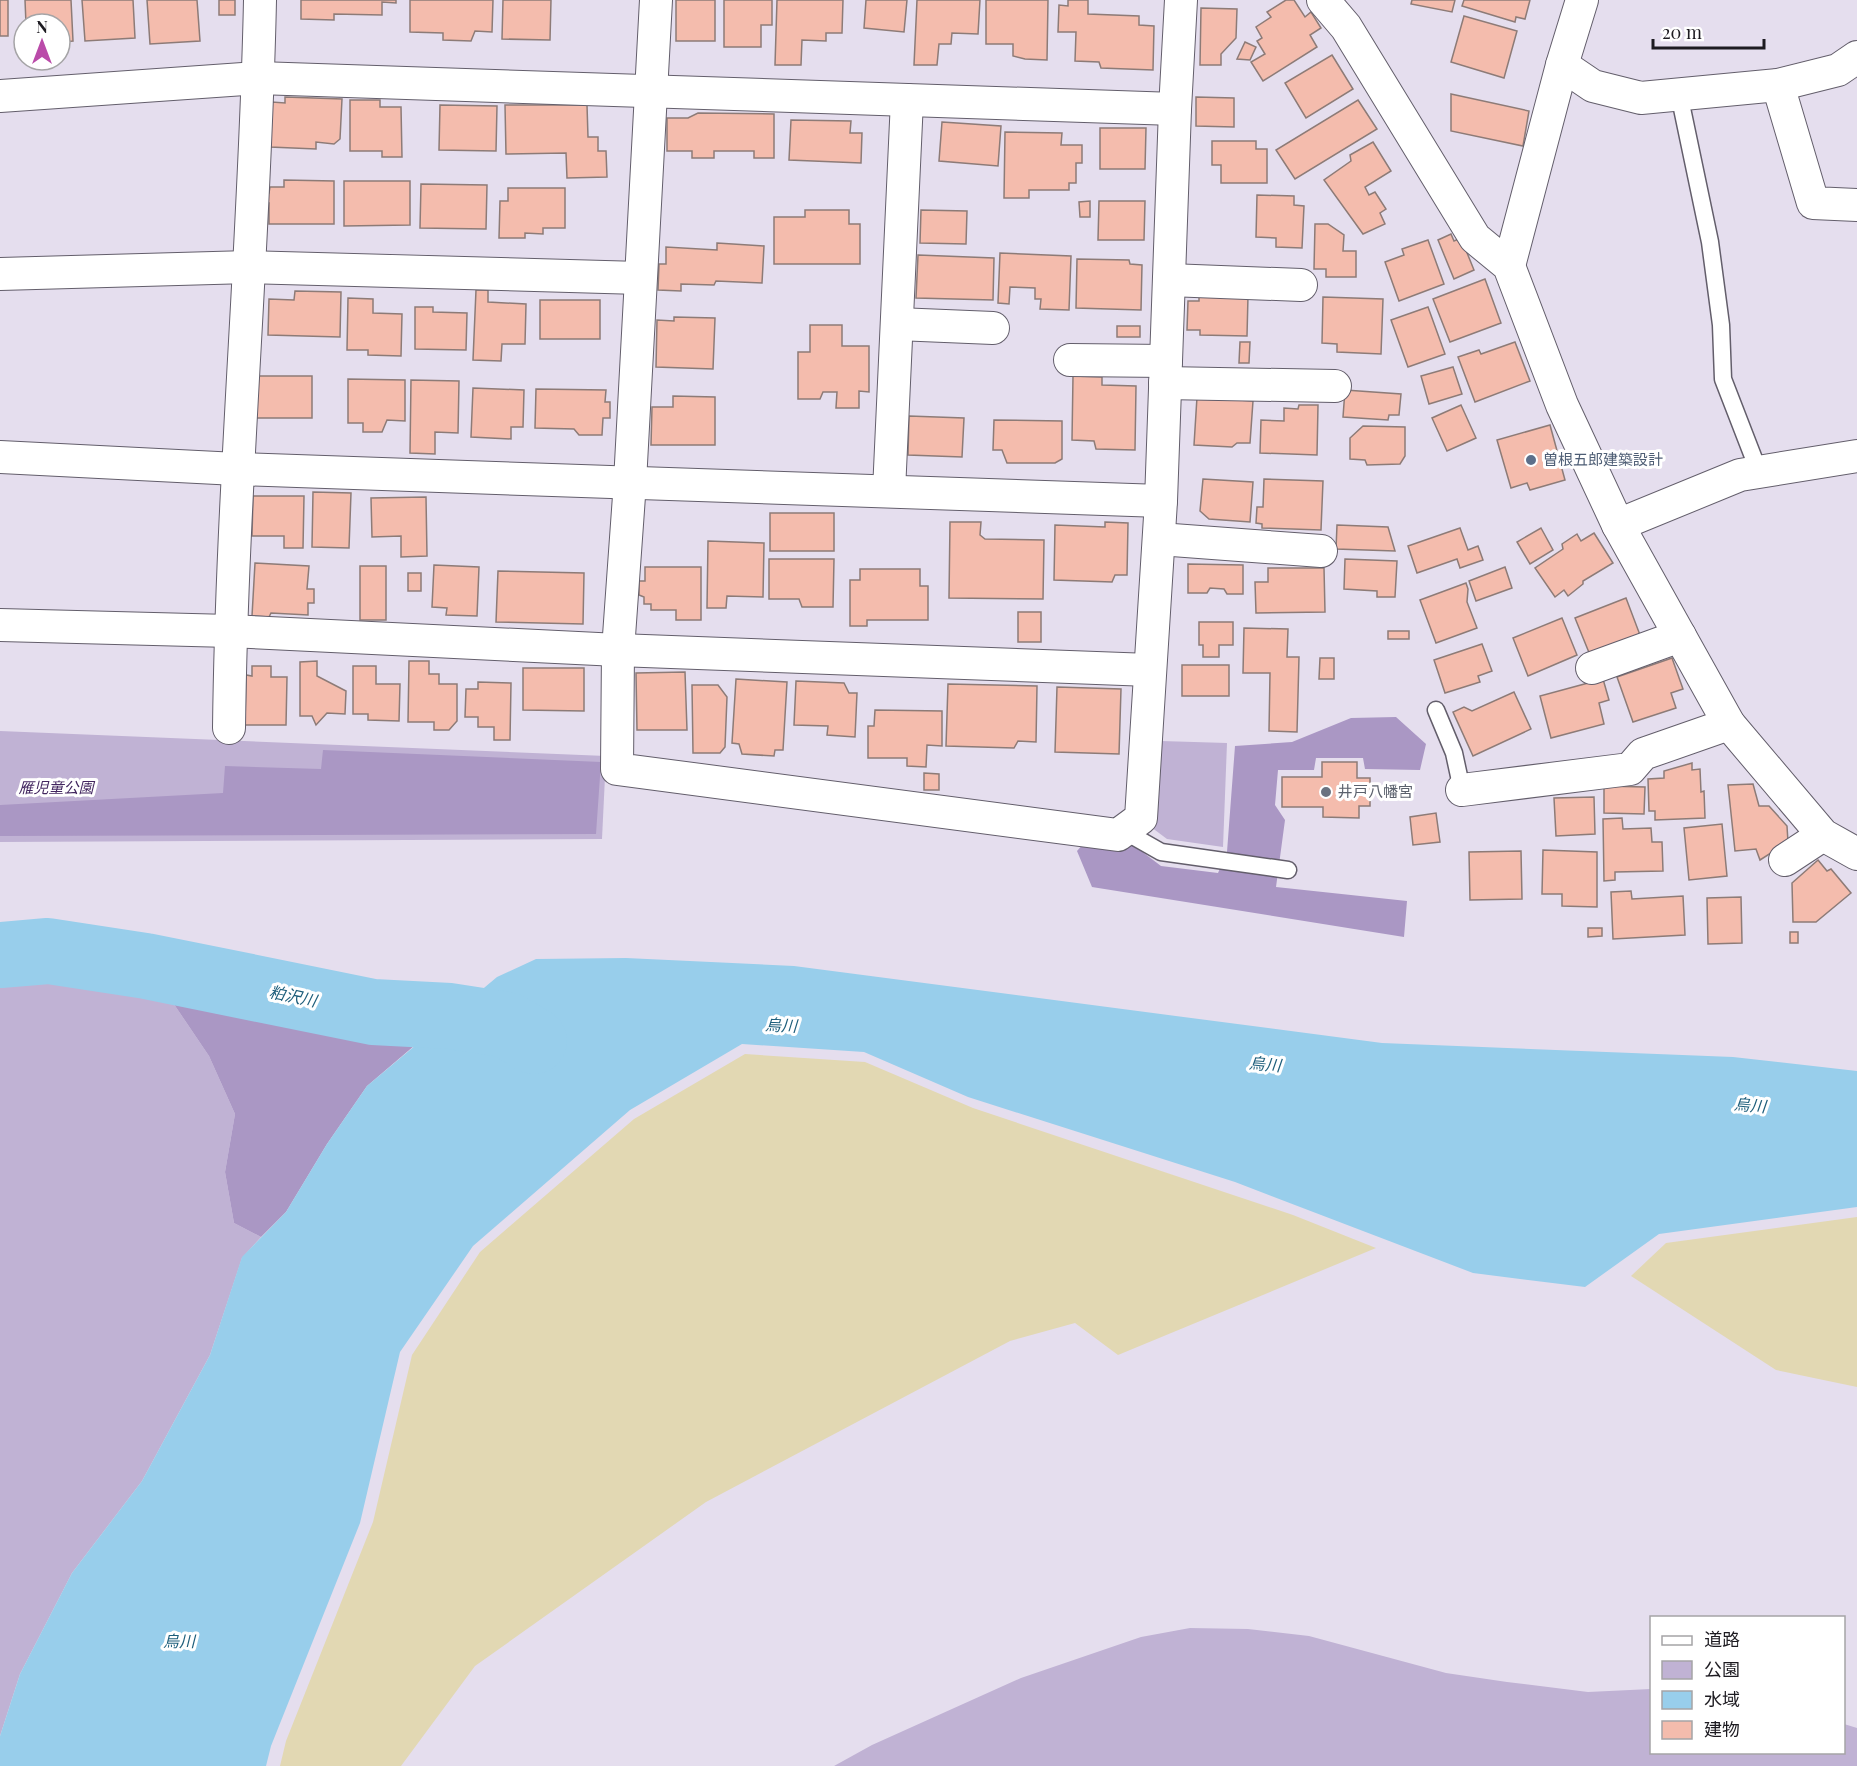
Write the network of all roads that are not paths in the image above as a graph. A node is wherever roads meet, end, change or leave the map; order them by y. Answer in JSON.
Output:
{"nodes":[{"id":1,"x":260,"y":0,"type":"edge"},
{"id":2,"x":656,"y":0,"type":"edge"},
{"id":3,"x":1181,"y":0,"type":"edge"},
{"id":4,"x":1323,"y":0,"type":"edge"},
{"id":5,"x":1582,"y":0,"type":"edge"},
{"id":6,"x":1857,"y":57,"type":"edge"},
{"id":7,"x":1562,"y":65,"type":"junction"},
{"id":8,"x":258,"y":78,"type":"junction"},
{"id":9,"x":1778,"y":85,"type":"junction"},
{"id":10,"x":652,"y":92,"type":"junction"},
{"id":11,"x":1679,"y":94,"type":"junction"},
{"id":12,"x":0,"y":96,"type":"edge"},
{"id":13,"x":908,"y":100,"type":"junction"},
{"id":14,"x":1175,"y":108,"type":"junction"},
{"id":15,"x":1857,"y":205,"type":"edge"},
{"id":16,"x":1509,"y":266,"type":"junction"},
{"id":17,"x":249,"y":267,"type":"junction"},
{"id":18,"x":0,"y":274,"type":"edge"},
{"id":19,"x":640,"y":278,"type":"junction"},
{"id":20,"x":1169,"y":280,"type":"junction"},
{"id":21,"x":1301,"y":285,"type":"dead end"},
{"id":22,"x":897,"y":324,"type":"junction"},
{"id":23,"x":993,"y":328,"type":"dead end"},
{"id":24,"x":1070,"y":360,"type":"dead end"},
{"id":25,"x":1166,"y":372,"type":"junction"},
{"id":26,"x":1335,"y":386,"type":"dead end"},
{"id":27,"x":1857,"y":456,"type":"edge"},
{"id":28,"x":0,"y":457,"type":"edge"},
{"id":29,"x":237,"y":469,"type":"junction"},
{"id":30,"x":1759,"y":472,"type":"junction"},
{"id":31,"x":630,"y":482,"type":"junction"},
{"id":32,"x":889,"y":491,"type":"junction"},
{"id":33,"x":1161,"y":501,"type":"junction"},
{"id":34,"x":1618,"y":525,"type":"junction"},
{"id":35,"x":1159,"y":539,"type":"junction"},
{"id":36,"x":1321,"y":551,"type":"dead end"},
{"id":37,"x":0,"y":625,"type":"edge"},
{"id":38,"x":230,"y":631,"type":"junction"},
{"id":39,"x":1680,"y":636,"type":"junction"},
{"id":40,"x":618,"y":650,"type":"junction"},
{"id":41,"x":1592,"y":668,"type":"dead end"},
{"id":42,"x":1150,"y":670,"type":"junction"},
{"id":43,"x":1436,"y":710,"type":"dead end"},
{"id":44,"x":1729,"y":724,"type":"junction"},
{"id":45,"x":229,"y":728,"type":"dead end"},
{"id":46,"x":1462,"y":789,"type":"joint"},
{"id":47,"x":1124,"y":831,"type":"junction"},
{"id":48,"x":1823,"y":835,"type":"junction"},
{"id":49,"x":1857,"y":854,"type":"edge"},
{"id":50,"x":1785,"y":860,"type":"dead end"},
{"id":51,"x":1288,"y":870,"type":"dead end"}],
"edges":[{"from":1,"to":8,"type":"street"},
{"from":2,"to":10,"type":"street"},
{"from":3,"to":14,"type":"street"},
{"from":4,"to":16,"type":"street"},
{"from":5,"to":7,"type":"street"},
{"from":6,"to":9,"type":"street"},
{"from":7,"to":11,"type":"street"},
{"from":7,"to":16,"type":"street"},
{"from":8,"to":10,"type":"street"},
{"from":8,"to":12,"type":"street"},
{"from":8,"to":17,"type":"street"},
{"from":9,"to":11,"type":"street"},
{"from":9,"to":15,"type":"street"},
{"from":10,"to":13,"type":"street"},
{"from":10,"to":19,"type":"street"},
{"from":11,"to":30,"type":"lane"},
{"from":13,"to":14,"type":"street"},
{"from":13,"to":22,"type":"street"},
{"from":14,"to":20,"type":"street"},
{"from":16,"to":34,"type":"street"},
{"from":17,"to":18,"type":"street"},
{"from":17,"to":19,"type":"street"},
{"from":17,"to":29,"type":"street"},
{"from":19,"to":31,"type":"street"},
{"from":20,"to":21,"type":"street"},
{"from":20,"to":25,"type":"street"},
{"from":22,"to":23,"type":"street"},
{"from":22,"to":32,"type":"street"},
{"from":24,"to":25,"type":"street"},
{"from":25,"to":26,"type":"street"},
{"from":25,"to":33,"type":"street"},
{"from":27,"to":30,"type":"street"},
{"from":28,"to":29,"type":"street"},
{"from":29,"to":31,"type":"street"},
{"from":29,"to":38,"type":"street"},
{"from":30,"to":34,"type":"street"},
{"from":31,"to":32,"type":"street"},
{"from":31,"to":40,"type":"street"},
{"from":32,"to":33,"type":"street"},
{"from":33,"to":35,"type":"street"},
{"from":34,"to":39,"type":"street"},
{"from":35,"to":36,"type":"street"},
{"from":35,"to":42,"type":"street"},
{"from":37,"to":38,"type":"street"},
{"from":38,"to":40,"type":"street"},
{"from":38,"to":45,"type":"street"},
{"from":39,"to":41,"type":"street"},
{"from":39,"to":44,"type":"street"},
{"from":40,"to":42,"type":"street"},
{"from":40,"to":47,"type":"street"},
{"from":42,"to":47,"type":"street"},
{"from":43,"to":46,"type":"lane"},
{"from":44,"to":46,"type":"street"},
{"from":44,"to":48,"type":"street"},
{"from":47,"to":51,"type":"lane"},
{"from":48,"to":49,"type":"street"},
{"from":48,"to":50,"type":"street"}]}
